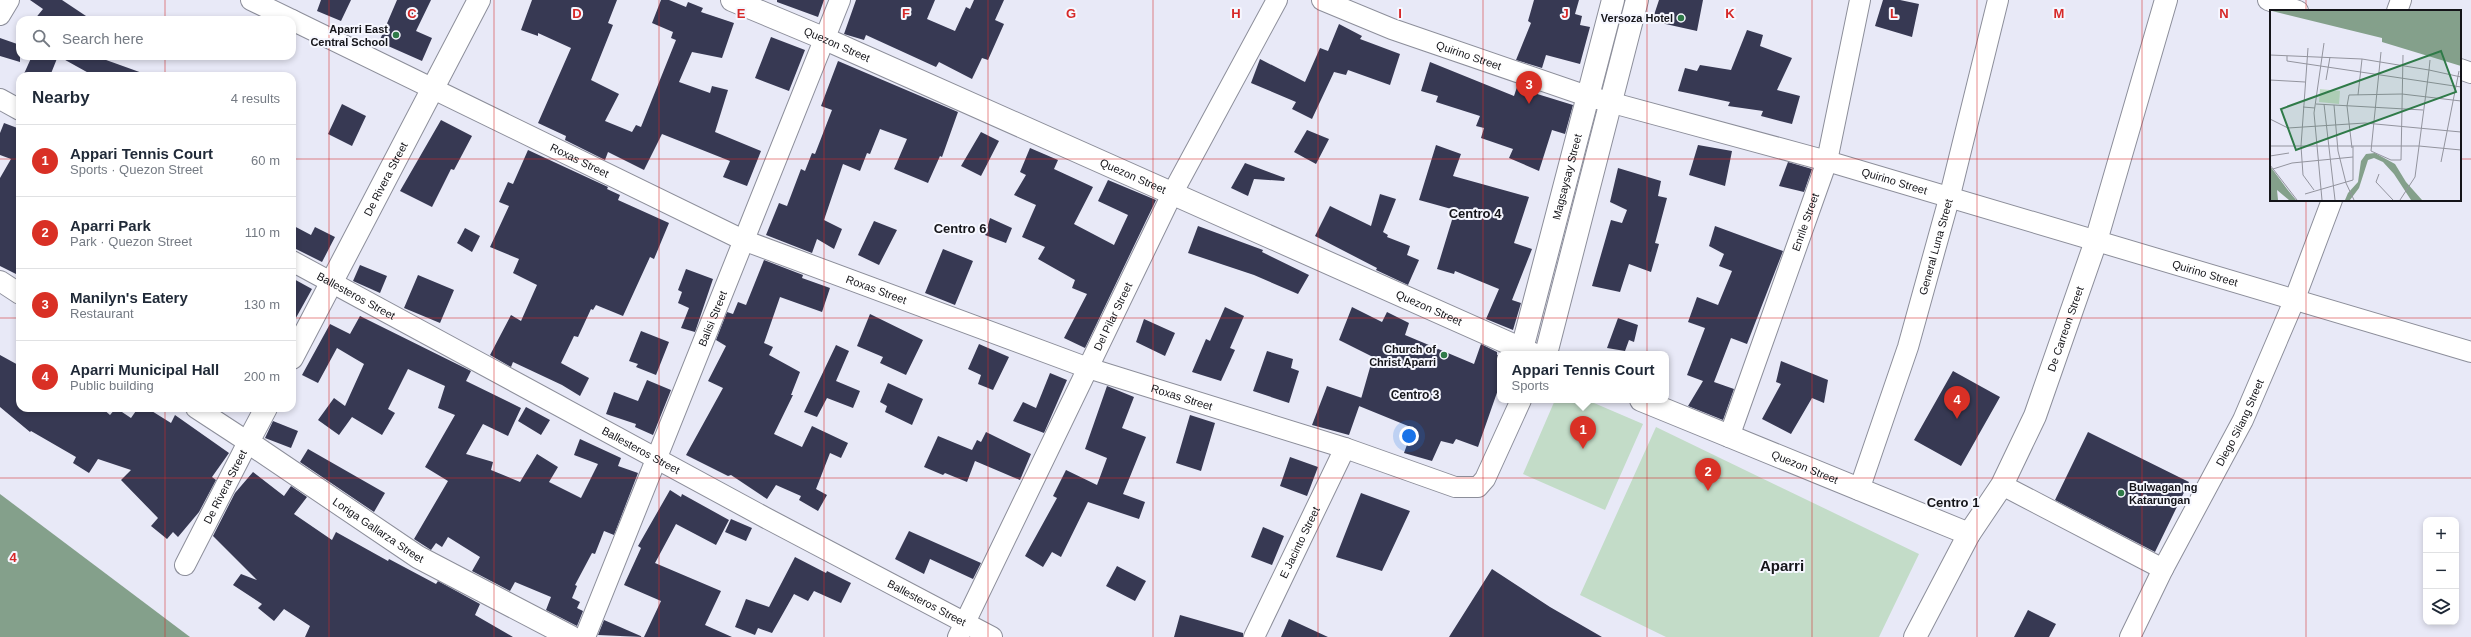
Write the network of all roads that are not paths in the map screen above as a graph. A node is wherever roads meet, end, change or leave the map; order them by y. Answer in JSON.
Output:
{"nodes":[{"id":1,"x":9,"y":0,"type":"edge"},
{"id":2,"x":251,"y":0,"type":"edge"},
{"id":3,"x":479,"y":0,"type":"edge"},
{"id":4,"x":732,"y":0,"type":"edge"},
{"id":5,"x":840,"y":0,"type":"edge"},
{"id":6,"x":1277,"y":0,"type":"edge"},
{"id":7,"x":1322,"y":0,"type":"edge"},
{"id":8,"x":1613,"y":0,"type":"edge"},
{"id":9,"x":1637,"y":0,"type":"edge"},
{"id":10,"x":1860,"y":0,"type":"edge"},
{"id":11,"x":1998,"y":0,"type":"edge"},
{"id":12,"x":2166,"y":0,"type":"edge"},
{"id":13,"x":2268,"y":0,"type":"edge"},
{"id":14,"x":2400,"y":0,"type":"edge"},
{"id":15,"x":2295,"y":10,"type":"edge"},
{"id":16,"x":2397,"y":10,"type":"edge"},
{"id":17,"x":0,"y":15,"type":"edge"},
{"id":18,"x":284,"y":16,"type":"edge"},
{"id":19,"x":296,"y":22,"type":"edge"},
{"id":20,"x":823,"y":38,"type":"junction"},
{"id":21,"x":2461,"y":69,"type":"edge"},
{"id":22,"x":2471,"y":72,"type":"edge"},
{"id":23,"x":432,"y":89,"type":"junction"},
{"id":24,"x":1587,"y":96,"type":"junction"},
{"id":25,"x":0,"y":99,"type":"edge"},
{"id":26,"x":1609,"y":102,"type":"junction"},
{"id":27,"x":16,"y":108,"type":"edge"},
{"id":28,"x":1827,"y":161,"type":"junction"},
{"id":29,"x":1172,"y":194,"type":"junction"},
{"id":30,"x":1949,"y":199,"type":"junction"},
{"id":31,"x":2332,"y":201,"type":"edge"},
{"id":32,"x":743,"y":240,"type":"junction"},
{"id":33,"x":2096,"y":242,"type":"junction"},
{"id":34,"x":296,"y":263,"type":"edge"},
{"id":35,"x":0,"y":281,"type":"edge"},
{"id":36,"x":331,"y":283,"type":"junction"},
{"id":37,"x":16,"y":291,"type":"edge"},
{"id":38,"x":2294,"y":301,"type":"junction"},
{"id":39,"x":296,"y":350,"type":"edge"},
{"id":40,"x":1523,"y":351,"type":"edge"},
{"id":41,"x":1525,"y":351,"type":"edge"},
{"id":42,"x":1547,"y":351,"type":"edge"},
{"id":43,"x":2471,"y":352,"type":"edge"},
{"id":44,"x":1088,"y":368,"type":"junction"},
{"id":45,"x":1518,"y":403,"type":"edge"},
{"id":46,"x":1648,"y":403,"type":"edge"},
{"id":47,"x":202,"y":412,"type":"edge"},
{"id":48,"x":264,"y":412,"type":"edge"},
{"id":49,"x":1729,"y":438,"type":"junction"},
{"id":50,"x":248,"y":442,"type":"junction"},
{"id":51,"x":1345,"y":448,"type":"junction"},
{"id":52,"x":656,"y":457,"type":"junction"},
{"id":53,"x":2002,"y":485,"type":"junction"},
{"id":54,"x":1859,"y":490,"type":"junction"},
{"id":55,"x":1969,"y":534,"type":"junction"},
{"id":56,"x":185,"y":565,"type":"dead end"},
{"id":57,"x":2163,"y":569,"type":"junction"},
{"id":58,"x":962,"y":630,"type":"edge"},
{"id":59,"x":571,"y":637,"type":"edge"},
{"id":60,"x":584,"y":637,"type":"edge"},
{"id":61,"x":992,"y":637,"type":"edge"},
{"id":62,"x":1254,"y":637,"type":"edge"},
{"id":63,"x":1915,"y":637,"type":"edge"},
{"id":64,"x":2130,"y":637,"type":"edge"}],
"edges":[{"from":1,"to":17,"type":"street"},
{"from":2,"to":18,"type":"street","name":"Roxas Street"},
{"from":3,"to":23,"type":"street","name":"De Rivera Street"},
{"from":4,"to":20,"type":"street","name":"Quezon Street"},
{"from":5,"to":20,"type":"street","name":"Balisi Street"},
{"from":6,"to":29,"type":"street","name":"Del Pilar Street"},
{"from":7,"to":24,"type":"street","name":"Quirino Street"},
{"from":8,"to":24,"type":"street","name":"Magsaysay Street"},
{"from":9,"to":26,"type":"street"},
{"from":10,"to":28,"type":"street","name":"Enrile Street"},
{"from":11,"to":30,"type":"street","name":"General Luna Street"},
{"from":12,"to":33,"type":"street","name":"De Carreon Street"},
{"from":13,"to":15,"type":"street"},
{"from":14,"to":16,"type":"street"},
{"from":19,"to":23,"type":"street","name":"Roxas Street"},
{"from":20,"to":29,"type":"street","name":"Quezon Street"},
{"from":20,"to":32,"type":"street","name":"Balisi Street"},
{"from":21,"to":22,"type":"street"},
{"from":23,"to":32,"type":"street","name":"Roxas Street"},
{"from":23,"to":36,"type":"street","name":"De Rivera Street"},
{"from":24,"to":26,"type":"street","name":"Quirino Street"},
{"from":24,"to":41,"type":"street","name":"Magsaysay Street"},
{"from":25,"to":27,"type":"street"},
{"from":26,"to":28,"type":"street","name":"Quirino Street"},
{"from":26,"to":42,"type":"street"},
{"from":28,"to":30,"type":"street","name":"Quirino Street"},
{"from":28,"to":49,"type":"street","name":"Enrile Street"},
{"from":29,"to":40,"type":"street","name":"Quezon Street"},
{"from":29,"to":44,"type":"street","name":"Del Pilar Street"},
{"from":30,"to":33,"type":"street","name":"Quirino Street"},
{"from":30,"to":54,"type":"street","name":"General Luna Street"},
{"from":31,"to":38,"type":"street","name":"Diego Silang Street"},
{"from":32,"to":44,"type":"street","name":"Roxas Street"},
{"from":32,"to":52,"type":"street","name":"Balisi Street"},
{"from":33,"to":38,"type":"street","name":"Quirino Street"},
{"from":33,"to":53,"type":"street","name":"De Carreon Street"},
{"from":34,"to":36,"type":"street","name":"Ballesteros Street"},
{"from":35,"to":37,"type":"street"},
{"from":36,"to":39,"type":"street","name":"De Rivera Street"},
{"from":36,"to":52,"type":"street","name":"Ballesteros Street"},
{"from":38,"to":43,"type":"street","name":"Quirino Street"},
{"from":38,"to":57,"type":"street","name":"Diego Silang Street"},
{"from":44,"to":51,"type":"street","name":"Roxas Street"},
{"from":44,"to":58,"type":"street","name":"Del Pilar Street"},
{"from":45,"to":51,"type":"street","name":"Roxas Street"},
{"from":46,"to":49,"type":"street","name":"Quezon Street"},
{"from":47,"to":50,"type":"street","name":"Loriga Gallarza Street"},
{"from":48,"to":50,"type":"street","name":"De Rivera Street"},
{"from":49,"to":54,"type":"street","name":"Quezon Street"},
{"from":50,"to":56,"type":"street","name":"De Rivera Street"},
{"from":50,"to":59,"type":"street","name":"Loriga Gallarza Street"},
{"from":51,"to":62,"type":"street","name":"E Jacinto Street"},
{"from":52,"to":58,"type":"street","name":"Ballesteros Street"},
{"from":52,"to":60,"type":"street","name":"Balisi Street"},
{"from":53,"to":55,"type":"street","name":"De Carreon Street"},
{"from":53,"to":57,"type":"street"},
{"from":54,"to":55,"type":"street","name":"Quezon Street"},
{"from":55,"to":63,"type":"street","name":"De Carreon Street"},
{"from":57,"to":64,"type":"street","name":"Diego Silang Street"},
{"from":58,"to":61,"type":"street","name":"Ballesteros Street"}]}
